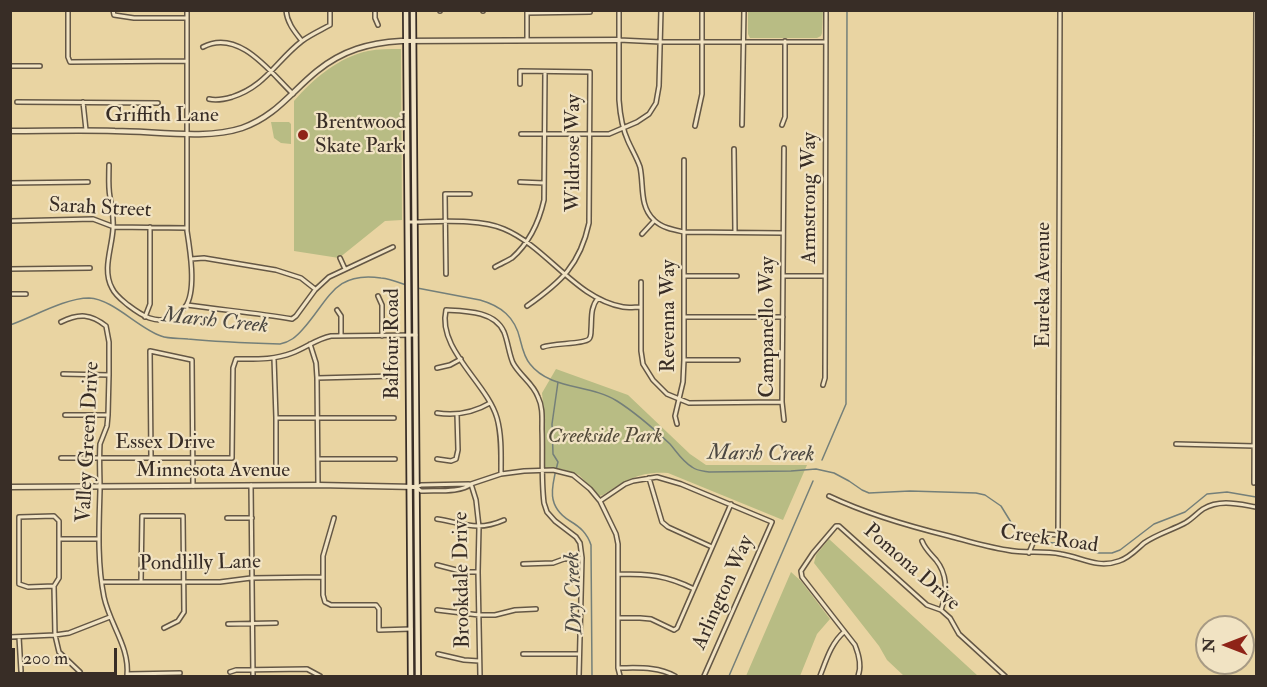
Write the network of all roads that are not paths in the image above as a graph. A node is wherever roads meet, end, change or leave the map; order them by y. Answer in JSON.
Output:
{"nodes":[{"id":1,"x":68,"y":10,"type":"edge"},
{"id":2,"x":113,"y":10,"type":"edge"},
{"id":3,"x":187,"y":10,"type":"edge"},
{"id":4,"x":286,"y":10,"type":"edge"},
{"id":5,"x":330,"y":10,"type":"edge"},
{"id":6,"x":375,"y":10,"type":"edge"},
{"id":7,"x":406,"y":10,"type":"edge"},
{"id":8,"x":413,"y":10,"type":"edge"},
{"id":9,"x":618,"y":10,"type":"edge"},
{"id":10,"x":661,"y":10,"type":"edge"},
{"id":11,"x":702,"y":10,"type":"edge"},
{"id":12,"x":744,"y":10,"type":"edge"},
{"id":13,"x":826,"y":10,"type":"edge"},
{"id":14,"x":1060,"y":10,"type":"edge"},
{"id":15,"x":1256,"y":10,"type":"edge"},
{"id":16,"x":527,"y":12,"type":"edge"},
{"id":17,"x":590,"y":12,"type":"dead end"},
{"id":18,"x":187,"y":18,"type":"junction"},
{"id":19,"x":378,"y":25,"type":"dead end"},
{"id":20,"x":414,"y":40,"type":"junction"},
{"id":21,"x":527,"y":40,"type":"junction"},
{"id":22,"x":618,"y":40,"type":"junction"},
{"id":23,"x":302,"y":41,"type":"junction"},
{"id":24,"x":406,"y":41,"type":"junction"},
{"id":25,"x":784,"y":41,"type":"junction"},
{"id":26,"x":661,"y":42,"type":"junction"},
{"id":27,"x":702,"y":42,"type":"junction"},
{"id":28,"x":743,"y":42,"type":"junction"},
{"id":29,"x":826,"y":42,"type":"junction"},
{"id":30,"x":203,"y":47,"type":"dead end"},
{"id":31,"x":187,"y":61,"type":"junction"},
{"id":32,"x":10,"y":66,"type":"edge"},
{"id":33,"x":40,"y":66,"type":"dead end"},
{"id":34,"x":271,"y":72,"type":"junction"},
{"id":35,"x":544,"y":72,"type":"junction"},
{"id":36,"x":520,"y":84,"type":"dead end"},
{"id":37,"x":293,"y":94,"type":"junction"},
{"id":38,"x":209,"y":99,"type":"dead end"},
{"id":39,"x":17,"y":102,"type":"dead end"},
{"id":40,"x":83,"y":102,"type":"junction"},
{"id":41,"x":158,"y":103,"type":"dead end"},
{"id":42,"x":742,"y":125,"type":"dead end"},
{"id":43,"x":782,"y":125,"type":"dead end"},
{"id":44,"x":695,"y":126,"type":"dead end"},
{"id":45,"x":623,"y":129,"type":"junction"},
{"id":46,"x":10,"y":131,"type":"edge"},
{"id":47,"x":86,"y":131,"type":"junction"},
{"id":48,"x":187,"y":133,"type":"junction"},
{"id":49,"x":521,"y":134,"type":"dead end"},
{"id":50,"x":544,"y":134,"type":"junction"},
{"id":51,"x":590,"y":135,"type":"junction"},
{"id":52,"x":784,"y":148,"type":"dead end"},
{"id":53,"x":734,"y":149,"type":"dead end"},
{"id":54,"x":684,"y":160,"type":"dead end"},
{"id":55,"x":109,"y":165,"type":"dead end"},
{"id":56,"x":88,"y":182,"type":"dead end"},
{"id":57,"x":520,"y":182,"type":"dead end"},
{"id":58,"x":10,"y":183,"type":"edge"},
{"id":59,"x":544,"y":183,"type":"junction"},
{"id":60,"x":470,"y":194,"type":"dead end"},
{"id":61,"x":10,"y":221,"type":"edge"},
{"id":62,"x":654,"y":221,"type":"junction"},
{"id":63,"x":408,"y":222,"type":"junction"},
{"id":64,"x":415,"y":222,"type":"junction"},
{"id":65,"x":446,"y":222,"type":"junction"},
{"id":66,"x":114,"y":227,"type":"junction"},
{"id":67,"x":150,"y":227,"type":"junction"},
{"id":68,"x":187,"y":228,"type":"junction"},
{"id":69,"x":684,"y":232,"type":"junction"},
{"id":70,"x":735,"y":232,"type":"junction"},
{"id":71,"x":783,"y":233,"type":"junction"},
{"id":72,"x":642,"y":234,"type":"dead end"},
{"id":73,"x":526,"y":241,"type":"junction"},
{"id":74,"x":393,"y":247,"type":"dead end"},
{"id":75,"x":340,"y":258,"type":"dead end"},
{"id":76,"x":191,"y":259,"type":"junction"},
{"id":77,"x":495,"y":267,"type":"dead end"},
{"id":78,"x":90,"y":268,"type":"dead end"},
{"id":79,"x":10,"y":269,"type":"edge"},
{"id":80,"x":345,"y":269,"type":"junction"},
{"id":81,"x":446,"y":274,"type":"dead end"},
{"id":82,"x":566,"y":274,"type":"junction"},
{"id":83,"x":684,"y":276,"type":"junction"},
{"id":84,"x":737,"y":276,"type":"dead end"},
{"id":85,"x":783,"y":276,"type":"junction"},
{"id":86,"x":825,"y":276,"type":"junction"},
{"id":87,"x":641,"y":282,"type":"dead end"},
{"id":88,"x":315,"y":290,"type":"junction"},
{"id":89,"x":10,"y":294,"type":"edge"},
{"id":90,"x":26,"y":294,"type":"dead end"},
{"id":91,"x":378,"y":296,"type":"dead end"},
{"id":92,"x":598,"y":298,"type":"junction"},
{"id":93,"x":187,"y":305,"type":"junction"},
{"id":94,"x":527,"y":306,"type":"dead end"},
{"id":95,"x":641,"y":308,"type":"junction"},
{"id":96,"x":337,"y":310,"type":"dead end"},
{"id":97,"x":145,"y":317,"type":"junction"},
{"id":98,"x":684,"y":317,"type":"junction"},
{"id":99,"x":783,"y":317,"type":"junction"},
{"id":100,"x":62,"y":322,"type":"dead end"},
{"id":101,"x":409,"y":335,"type":"junction"},
{"id":102,"x":416,"y":335,"type":"junction"},
{"id":103,"x":341,"y":336,"type":"junction"},
{"id":104,"x":382,"y":336,"type":"junction"},
{"id":105,"x":310,"y":344,"type":"junction"},
{"id":106,"x":543,"y":347,"type":"dead end"},
{"id":107,"x":274,"y":358,"type":"junction"},
{"id":108,"x":460,"y":359,"type":"junction"},
{"id":109,"x":684,"y":360,"type":"junction"},
{"id":110,"x":738,"y":360,"type":"dead end"},
{"id":111,"x":437,"y":368,"type":"dead end"},
{"id":112,"x":63,"y":374,"type":"dead end"},
{"id":113,"x":109,"y":375,"type":"junction"},
{"id":114,"x":394,"y":376,"type":"dead end"},
{"id":115,"x":317,"y":378,"type":"junction"},
{"id":116,"x":823,"y":385,"type":"dead end"},
{"id":117,"x":679,"y":400,"type":"junction"},
{"id":118,"x":782,"y":402,"type":"junction"},
{"id":119,"x":490,"y":403,"type":"junction"},
{"id":120,"x":437,"y":413,"type":"dead end"},
{"id":121,"x":457,"y":414,"type":"junction"},
{"id":122,"x":65,"y":415,"type":"dead end"},
{"id":123,"x":108,"y":415,"type":"junction"},
{"id":124,"x":276,"y":418,"type":"junction"},
{"id":125,"x":317,"y":418,"type":"junction"},
{"id":126,"x":394,"y":418,"type":"dead end"},
{"id":127,"x":784,"y":420,"type":"dead end"},
{"id":128,"x":676,"y":424,"type":"dead end"},
{"id":129,"x":1176,"y":444,"type":"dead end"},
{"id":130,"x":1255,"y":446,"type":"junction"},
{"id":131,"x":151,"y":457,"type":"junction"},
{"id":132,"x":61,"y":458,"type":"dead end"},
{"id":133,"x":192,"y":458,"type":"junction"},
{"id":134,"x":99,"y":459,"type":"junction"},
{"id":135,"x":318,"y":459,"type":"junction"},
{"id":136,"x":395,"y":459,"type":"dead end"},
{"id":137,"x":437,"y":459,"type":"dead end"},
{"id":138,"x":276,"y":470,"type":"dead end"},
{"id":139,"x":543,"y":471,"type":"junction"},
{"id":140,"x":501,"y":474,"type":"junction"},
{"id":141,"x":649,"y":478,"type":"junction"},
{"id":142,"x":1254,"y":483,"type":"dead end"},
{"id":143,"x":471,"y":484,"type":"junction"},
{"id":144,"x":100,"y":486,"type":"junction"},
{"id":145,"x":193,"y":486,"type":"junction"},
{"id":146,"x":251,"y":486,"type":"junction"},
{"id":147,"x":318,"y":486,"type":"junction"},
{"id":148,"x":10,"y":487,"type":"edge"},
{"id":149,"x":417,"y":487,"type":"junction"},
{"id":150,"x":410,"y":488,"type":"junction"},
{"id":151,"x":829,"y":496,"type":"dead end"},
{"id":152,"x":600,"y":501,"type":"junction"},
{"id":153,"x":731,"y":504,"type":"junction"},
{"id":154,"x":1257,"y":507,"type":"edge"},
{"id":155,"x":227,"y":518,"type":"dead end"},
{"id":156,"x":252,"y":518,"type":"junction"},
{"id":157,"x":334,"y":518,"type":"dead end"},
{"id":158,"x":437,"y":519,"type":"dead end"},
{"id":159,"x":504,"y":520,"type":"dead end"},
{"id":160,"x":480,"y":527,"type":"junction"},
{"id":161,"x":99,"y":538,"type":"junction"},
{"id":162,"x":58,"y":539,"type":"junction"},
{"id":163,"x":922,"y":541,"type":"dead end"},
{"id":164,"x":712,"y":547,"type":"junction"},
{"id":165,"x":1029,"y":553,"type":"junction"},
{"id":166,"x":582,"y":558,"type":"junction"},
{"id":167,"x":523,"y":564,"type":"dead end"},
{"id":168,"x":437,"y":565,"type":"dead end"},
{"id":169,"x":478,"y":572,"type":"junction"},
{"id":170,"x":618,"y":574,"type":"junction"},
{"id":171,"x":323,"y":577,"type":"junction"},
{"id":172,"x":251,"y":578,"type":"junction"},
{"id":173,"x":141,"y":581,"type":"junction"},
{"id":174,"x":183,"y":581,"type":"junction"},
{"id":175,"x":102,"y":582,"type":"junction"},
{"id":176,"x":54,"y":586,"type":"junction"},
{"id":177,"x":694,"y":589,"type":"junction"},
{"id":178,"x":536,"y":609,"type":"dead end"},
{"id":179,"x":437,"y":610,"type":"dead end"},
{"id":180,"x":941,"y":610,"type":"junction"},
{"id":181,"x":479,"y":615,"type":"junction"},
{"id":182,"x":111,"y":617,"type":"junction"},
{"id":183,"x":618,"y":618,"type":"junction"},
{"id":184,"x":276,"y":623,"type":"dead end"},
{"id":185,"x":228,"y":624,"type":"dead end"},
{"id":186,"x":252,"y":624,"type":"junction"},
{"id":187,"x":164,"y":628,"type":"dead end"},
{"id":188,"x":411,"y":629,"type":"junction"},
{"id":189,"x":844,"y":632,"type":"junction"},
{"id":190,"x":55,"y":635,"type":"junction"},
{"id":191,"x":10,"y":637,"type":"edge"},
{"id":192,"x":19,"y":637,"type":"junction"},
{"id":193,"x":438,"y":654,"type":"dead end"},
{"id":194,"x":523,"y":654,"type":"dead end"},
{"id":195,"x":579,"y":654,"type":"junction"},
{"id":196,"x":479,"y":661,"type":"junction"},
{"id":197,"x":618,"y":668,"type":"junction"},
{"id":198,"x":253,"y":669,"type":"junction"},
{"id":199,"x":21,"y":671,"type":"dead end"},
{"id":200,"x":80,"y":672,"type":"dead end"},
{"id":201,"x":230,"y":672,"type":"dead end"},
{"id":202,"x":180,"y":673,"type":"dead end"},
{"id":203,"x":128,"y":675,"type":"edge"},
{"id":204,"x":253,"y":676,"type":"edge"},
{"id":205,"x":320,"y":676,"type":"edge"},
{"id":206,"x":411,"y":676,"type":"edge"},
{"id":207,"x":418,"y":676,"type":"edge"},
{"id":208,"x":480,"y":676,"type":"edge"},
{"id":209,"x":579,"y":676,"type":"edge"},
{"id":210,"x":620,"y":676,"type":"edge"},
{"id":211,"x":675,"y":676,"type":"edge"},
{"id":212,"x":704,"y":676,"type":"edge"},
{"id":213,"x":820,"y":676,"type":"edge"},
{"id":214,"x":858,"y":676,"type":"edge"},
{"id":215,"x":1005,"y":676,"type":"edge"}],
"edges":[{"from":1,"to":31,"type":"street"},
{"from":2,"to":18,"type":"street"},
{"from":3,"to":18,"type":"street"},
{"from":4,"to":23,"type":"street"},
{"from":5,"to":23,"type":"street"},
{"from":6,"to":19,"type":"street"},
{"from":7,"to":24,"type":"main road","name":"Balfour Road"},
{"from":8,"to":20,"type":"main road","name":"Balfour Road"},
{"from":9,"to":22,"type":"street"},
{"from":10,"to":26,"type":"street"},
{"from":11,"to":27,"type":"street"},
{"from":12,"to":28,"type":"street"},
{"from":13,"to":29,"type":"street","name":"Armstrong Way"},
{"from":14,"to":165,"type":"street","name":"Eureka Avenue"},
{"from":15,"to":130,"type":"street"},
{"from":16,"to":17,"type":"street"},
{"from":16,"to":21,"type":"street"},
{"from":18,"to":31,"type":"street"},
{"from":20,"to":21,"type":"street","name":"Griffith Lane"},
{"from":20,"to":24,"type":"street","name":"Griffith Lane"},
{"from":20,"to":64,"type":"main road","name":"Balfour Road"},
{"from":21,"to":22,"type":"street","name":"Griffith Lane"},
{"from":22,"to":26,"type":"street","name":"Griffith Lane"},
{"from":22,"to":45,"type":"street"},
{"from":23,"to":34,"type":"street"},
{"from":24,"to":37,"type":"street","name":"Griffith Lane"},
{"from":24,"to":63,"type":"main road","name":"Balfour Road"},
{"from":25,"to":28,"type":"street","name":"Griffith Lane"},
{"from":25,"to":29,"type":"street","name":"Griffith Lane"},
{"from":25,"to":43,"type":"street"},
{"from":26,"to":27,"type":"street","name":"Griffith Lane"},
{"from":26,"to":45,"type":"street"},
{"from":27,"to":28,"type":"street","name":"Griffith Lane"},
{"from":27,"to":44,"type":"street"},
{"from":28,"to":42,"type":"street"},
{"from":29,"to":86,"type":"street","name":"Armstrong Way"},
{"from":30,"to":34,"type":"street"},
{"from":31,"to":48,"type":"street"},
{"from":32,"to":33,"type":"street"},
{"from":34,"to":37,"type":"street"},
{"from":34,"to":38,"type":"street"},
{"from":35,"to":36,"type":"street"},
{"from":35,"to":50,"type":"street"},
{"from":35,"to":51,"type":"street","name":"Wildrose Way"},
{"from":37,"to":48,"type":"street","name":"Griffith Lane"},
{"from":39,"to":40,"type":"street"},
{"from":40,"to":41,"type":"street"},
{"from":40,"to":47,"type":"street"},
{"from":45,"to":51,"type":"street"},
{"from":45,"to":62,"type":"street"},
{"from":46,"to":47,"type":"street","name":"Griffith Lane"},
{"from":47,"to":48,"type":"street","name":"Griffith Lane"},
{"from":48,"to":68,"type":"street"},
{"from":49,"to":50,"type":"street"},
{"from":50,"to":51,"type":"street"},
{"from":50,"to":59,"type":"street"},
{"from":51,"to":82,"type":"street","name":"Wildrose Way"},
{"from":52,"to":71,"type":"street","name":"Campanello Way"},
{"from":53,"to":70,"type":"street"},
{"from":54,"to":69,"type":"street","name":"Revenna Way"},
{"from":55,"to":66,"type":"street"},
{"from":56,"to":58,"type":"street"},
{"from":57,"to":59,"type":"street"},
{"from":59,"to":73,"type":"street"},
{"from":60,"to":65,"type":"street"},
{"from":61,"to":66,"type":"street","name":"Sarah Street"},
{"from":62,"to":69,"type":"street"},
{"from":62,"to":72,"type":"street"},
{"from":63,"to":64,"type":"street"},
{"from":63,"to":101,"type":"main road","name":"Balfour Road"},
{"from":64,"to":65,"type":"street"},
{"from":64,"to":102,"type":"main road","name":"Balfour Road"},
{"from":65,"to":73,"type":"street"},
{"from":65,"to":81,"type":"street"},
{"from":66,"to":67,"type":"street","name":"Sarah Street"},
{"from":66,"to":97,"type":"street"},
{"from":67,"to":68,"type":"street","name":"Sarah Street"},
{"from":67,"to":97,"type":"street"},
{"from":68,"to":76,"type":"street"},
{"from":69,"to":70,"type":"street"},
{"from":69,"to":83,"type":"street","name":"Revenna Way"},
{"from":70,"to":71,"type":"street"},
{"from":71,"to":85,"type":"street","name":"Campanello Way"},
{"from":73,"to":77,"type":"street"},
{"from":73,"to":82,"type":"street"},
{"from":74,"to":80,"type":"street"},
{"from":75,"to":80,"type":"street"},
{"from":76,"to":88,"type":"street"},
{"from":76,"to":93,"type":"street"},
{"from":78,"to":79,"type":"street"},
{"from":80,"to":88,"type":"street"},
{"from":82,"to":92,"type":"street"},
{"from":82,"to":94,"type":"street","name":"Wildrose Way"},
{"from":83,"to":84,"type":"street"},
{"from":83,"to":98,"type":"street","name":"Revenna Way"},
{"from":85,"to":86,"type":"street"},
{"from":85,"to":99,"type":"street","name":"Campanello Way"},
{"from":86,"to":116,"type":"street","name":"Armstrong Way"},
{"from":87,"to":95,"type":"street"},
{"from":88,"to":93,"type":"street"},
{"from":89,"to":90,"type":"street"},
{"from":91,"to":104,"type":"street"},
{"from":92,"to":95,"type":"street"},
{"from":92,"to":106,"type":"street"},
{"from":93,"to":97,"type":"street"},
{"from":95,"to":117,"type":"street"},
{"from":96,"to":103,"type":"street"},
{"from":98,"to":99,"type":"street"},
{"from":98,"to":109,"type":"street","name":"Revenna Way"},
{"from":99,"to":118,"type":"street","name":"Campanello Way"},
{"from":100,"to":113,"type":"street","name":"Valley Green Drive"},
{"from":101,"to":102,"type":"street"},
{"from":101,"to":104,"type":"street"},
{"from":101,"to":150,"type":"main road","name":"Balfour Road"},
{"from":102,"to":149,"type":"main road","name":"Balfour Road"},
{"from":103,"to":104,"type":"street"},
{"from":103,"to":105,"type":"street"},
{"from":105,"to":107,"type":"street"},
{"from":105,"to":115,"type":"street"},
{"from":107,"to":124,"type":"street"},
{"from":107,"to":133,"type":"street","name":"Essex Drive"},
{"from":108,"to":111,"type":"street"},
{"from":108,"to":119,"type":"street"},
{"from":108,"to":139,"type":"street"},
{"from":109,"to":110,"type":"street"},
{"from":109,"to":117,"type":"street","name":"Revenna Way"},
{"from":112,"to":113,"type":"street"},
{"from":113,"to":123,"type":"street","name":"Valley Green Drive"},
{"from":114,"to":115,"type":"street"},
{"from":115,"to":125,"type":"street"},
{"from":117,"to":118,"type":"street"},
{"from":117,"to":128,"type":"street","name":"Revenna Way"},
{"from":118,"to":127,"type":"street","name":"Campanello Way"},
{"from":119,"to":121,"type":"street"},
{"from":119,"to":140,"type":"street"},
{"from":120,"to":121,"type":"street"},
{"from":121,"to":137,"type":"street"},
{"from":122,"to":123,"type":"street"},
{"from":123,"to":134,"type":"street","name":"Valley Green Drive"},
{"from":124,"to":125,"type":"street"},
{"from":124,"to":138,"type":"street"},
{"from":125,"to":126,"type":"street"},
{"from":125,"to":135,"type":"street"},
{"from":129,"to":130,"type":"street"},
{"from":130,"to":142,"type":"street"},
{"from":131,"to":133,"type":"street","name":"Essex Drive"},
{"from":131,"to":133,"type":"street"},
{"from":131,"to":134,"type":"street","name":"Essex Drive"},
{"from":132,"to":134,"type":"street","name":"Essex Drive"},
{"from":133,"to":145,"type":"street"},
{"from":134,"to":144,"type":"street","name":"Valley Green Drive"},
{"from":135,"to":136,"type":"street"},
{"from":135,"to":147,"type":"street"},
{"from":139,"to":140,"type":"street"},
{"from":139,"to":152,"type":"street"},
{"from":139,"to":166,"type":"street"},
{"from":140,"to":143,"type":"street"},
{"from":141,"to":152,"type":"street"},
{"from":141,"to":153,"type":"street"},
{"from":141,"to":164,"type":"street"},
{"from":143,"to":149,"type":"street"},
{"from":143,"to":160,"type":"street","name":"Brookdale Drive"},
{"from":144,"to":145,"type":"street","name":"Minnesota Avenue"},
{"from":144,"to":148,"type":"street","name":"Minnesota Avenue"},
{"from":144,"to":161,"type":"street","name":"Valley Green Drive"},
{"from":145,"to":146,"type":"street","name":"Minnesota Avenue"},
{"from":146,"to":147,"type":"street","name":"Minnesota Avenue"},
{"from":146,"to":156,"type":"street"},
{"from":147,"to":150,"type":"street","name":"Minnesota Avenue"},
{"from":149,"to":150,"type":"street","name":"Minnesota Avenue"},
{"from":149,"to":207,"type":"main road","name":"Balfour Road"},
{"from":150,"to":188,"type":"main road","name":"Balfour Road"},
{"from":151,"to":165,"type":"street","name":"Creek Road"},
{"from":152,"to":170,"type":"street"},
{"from":153,"to":164,"type":"street"},
{"from":153,"to":212,"type":"street","name":"Arlington Way"},
{"from":154,"to":165,"type":"street","name":"Creek Road"},
{"from":155,"to":156,"type":"street"},
{"from":156,"to":172,"type":"street"},
{"from":157,"to":171,"type":"street"},
{"from":158,"to":160,"type":"street"},
{"from":159,"to":160,"type":"street"},
{"from":160,"to":169,"type":"street","name":"Brookdale Drive"},
{"from":161,"to":162,"type":"street"},
{"from":161,"to":175,"type":"street","name":"Valley Green Drive"},
{"from":162,"to":176,"type":"street"},
{"from":162,"to":176,"type":"street"},
{"from":163,"to":180,"type":"street"},
{"from":164,"to":177,"type":"street"},
{"from":166,"to":167,"type":"street"},
{"from":166,"to":195,"type":"street"},
{"from":168,"to":169,"type":"street"},
{"from":169,"to":181,"type":"street","name":"Brookdale Drive"},
{"from":170,"to":177,"type":"street"},
{"from":170,"to":183,"type":"street"},
{"from":171,"to":172,"type":"street","name":"Pondlilly Lane"},
{"from":171,"to":188,"type":"street"},
{"from":172,"to":174,"type":"street","name":"Pondlilly Lane"},
{"from":172,"to":186,"type":"street"},
{"from":173,"to":174,"type":"street","name":"Pondlilly Lane"},
{"from":173,"to":174,"type":"street"},
{"from":173,"to":175,"type":"street","name":"Pondlilly Lane"},
{"from":174,"to":187,"type":"street"},
{"from":175,"to":182,"type":"street","name":"Valley Green Drive"},
{"from":176,"to":190,"type":"street"},
{"from":177,"to":183,"type":"street"},
{"from":178,"to":181,"type":"street"},
{"from":179,"to":181,"type":"street"},
{"from":180,"to":189,"type":"street","name":"Pomona Drive"},
{"from":180,"to":215,"type":"street","name":"Pomona Drive"},
{"from":181,"to":196,"type":"street","name":"Brookdale Drive"},
{"from":182,"to":190,"type":"street"},
{"from":182,"to":203,"type":"street","name":"Valley Green Drive"},
{"from":183,"to":197,"type":"street"},
{"from":184,"to":186,"type":"street"},
{"from":185,"to":186,"type":"street"},
{"from":186,"to":198,"type":"street"},
{"from":188,"to":206,"type":"main road","name":"Balfour Road"},
{"from":189,"to":213,"type":"street"},
{"from":189,"to":214,"type":"street"},
{"from":190,"to":192,"type":"street"},
{"from":190,"to":200,"type":"street"},
{"from":191,"to":192,"type":"street"},
{"from":192,"to":199,"type":"street"},
{"from":193,"to":196,"type":"street"},
{"from":194,"to":195,"type":"street"},
{"from":195,"to":209,"type":"street"},
{"from":196,"to":208,"type":"street","name":"Brookdale Drive"},
{"from":197,"to":210,"type":"street"},
{"from":197,"to":211,"type":"street"},
{"from":198,"to":201,"type":"street"},
{"from":198,"to":204,"type":"street"},
{"from":198,"to":205,"type":"street"},
{"from":202,"to":203,"type":"street"}]}
